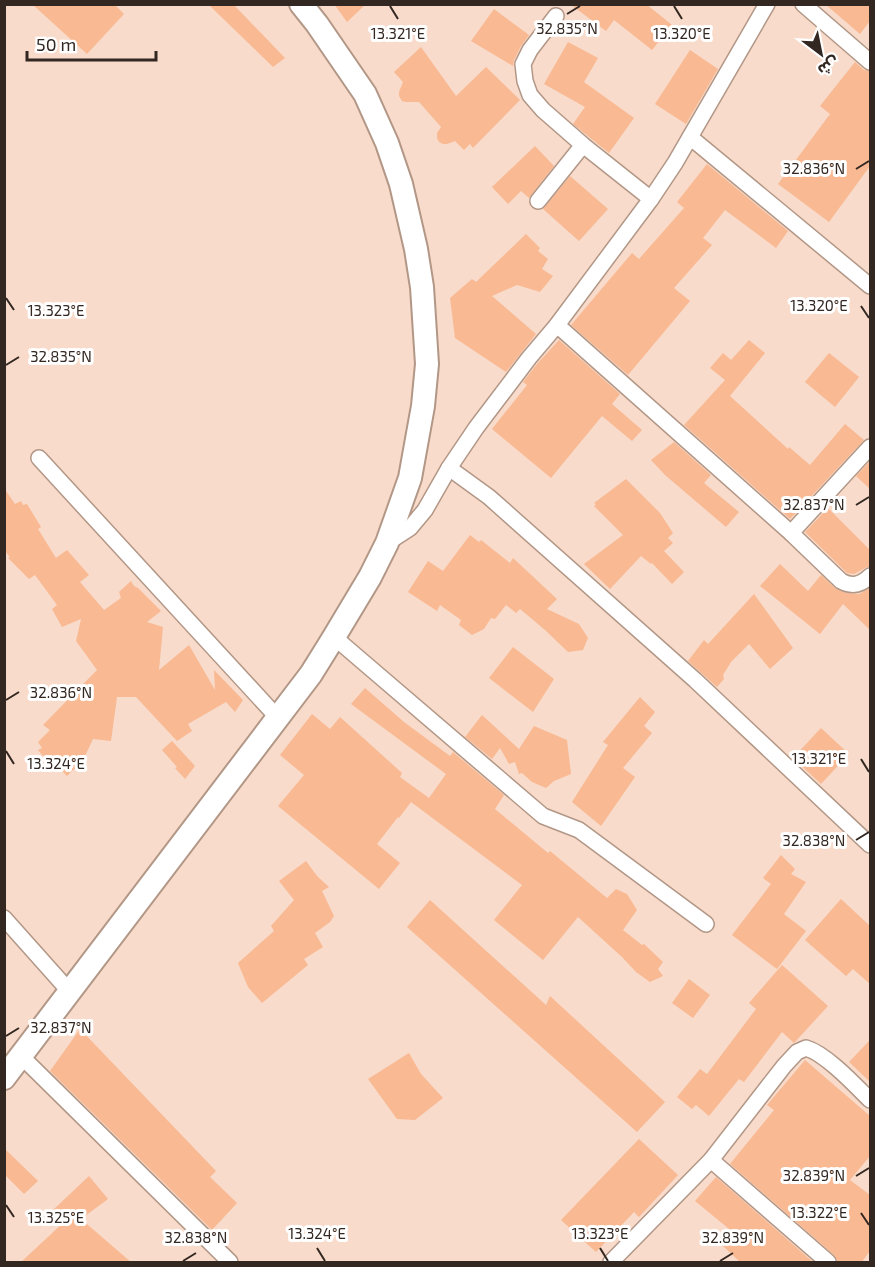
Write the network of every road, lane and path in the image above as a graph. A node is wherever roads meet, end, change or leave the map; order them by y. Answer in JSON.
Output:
{"nodes":[{"id":1,"x":767,"y":4,"type":"edge"},
{"id":2,"x":802,"y":4,"type":"edge"},
{"id":3,"x":305,"y":6,"type":"edge"},
{"id":4,"x":556,"y":16,"type":"dead end"},
{"id":5,"x":870,"y":62,"type":"edge"},
{"id":6,"x":690,"y":137,"type":"junction"},
{"id":7,"x":583,"y":145,"type":"junction"},
{"id":8,"x":651,"y":199,"type":"junction"},
{"id":9,"x":538,"y":201,"type":"dead end"},
{"id":10,"x":870,"y":286,"type":"edge"},
{"id":11,"x":557,"y":325,"type":"junction"},
{"id":12,"x":870,"y":447,"type":"edge"},
{"id":13,"x":39,"y":458,"type":"dead end"},
{"id":14,"x":449,"y":468,"type":"junction"},
{"id":15,"x":791,"y":533,"type":"junction"},
{"id":16,"x":387,"y":543,"type":"junction"},
{"id":17,"x":870,"y":576,"type":"edge"},
{"id":18,"x":334,"y":638,"type":"junction"},
{"id":19,"x":278,"y":718,"type":"junction"},
{"id":20,"x":870,"y":845,"type":"edge"},
{"id":21,"x":4,"y":918,"type":"edge"},
{"id":22,"x":706,"y":924,"type":"dead end"},
{"id":23,"x":70,"y":992,"type":"junction"},
{"id":24,"x":21,"y":1056,"type":"junction"},
{"id":25,"x":4,"y":1078,"type":"edge"},
{"id":26,"x":870,"y":1100,"type":"edge"},
{"id":27,"x":711,"y":1160,"type":"junction"},
{"id":28,"x":230,"y":1263,"type":"edge"},
{"id":29,"x":611,"y":1263,"type":"edge"},
{"id":30,"x":828,"y":1263,"type":"edge"}],
"edges":[{"from":1,"to":6,"type":"street"},
{"from":2,"to":5,"type":"street"},
{"from":3,"to":16,"type":"main road"},
{"from":4,"to":7,"type":"street"},
{"from":6,"to":8,"type":"street"},
{"from":6,"to":10,"type":"street"},
{"from":7,"to":8,"type":"street"},
{"from":7,"to":9,"type":"street"},
{"from":8,"to":11,"type":"street"},
{"from":11,"to":14,"type":"street"},
{"from":11,"to":15,"type":"street"},
{"from":12,"to":15,"type":"street"},
{"from":13,"to":19,"type":"street"},
{"from":14,"to":16,"type":"street"},
{"from":14,"to":20,"type":"street"},
{"from":15,"to":17,"type":"street"},
{"from":16,"to":18,"type":"main road"},
{"from":18,"to":19,"type":"main road"},
{"from":18,"to":22,"type":"street"},
{"from":19,"to":23,"type":"main road"},
{"from":21,"to":23,"type":"street"},
{"from":23,"to":24,"type":"main road"},
{"from":24,"to":25,"type":"main road"},
{"from":24,"to":28,"type":"street"},
{"from":26,"to":27,"type":"street"},
{"from":27,"to":29,"type":"street"},
{"from":27,"to":30,"type":"street"}]}
